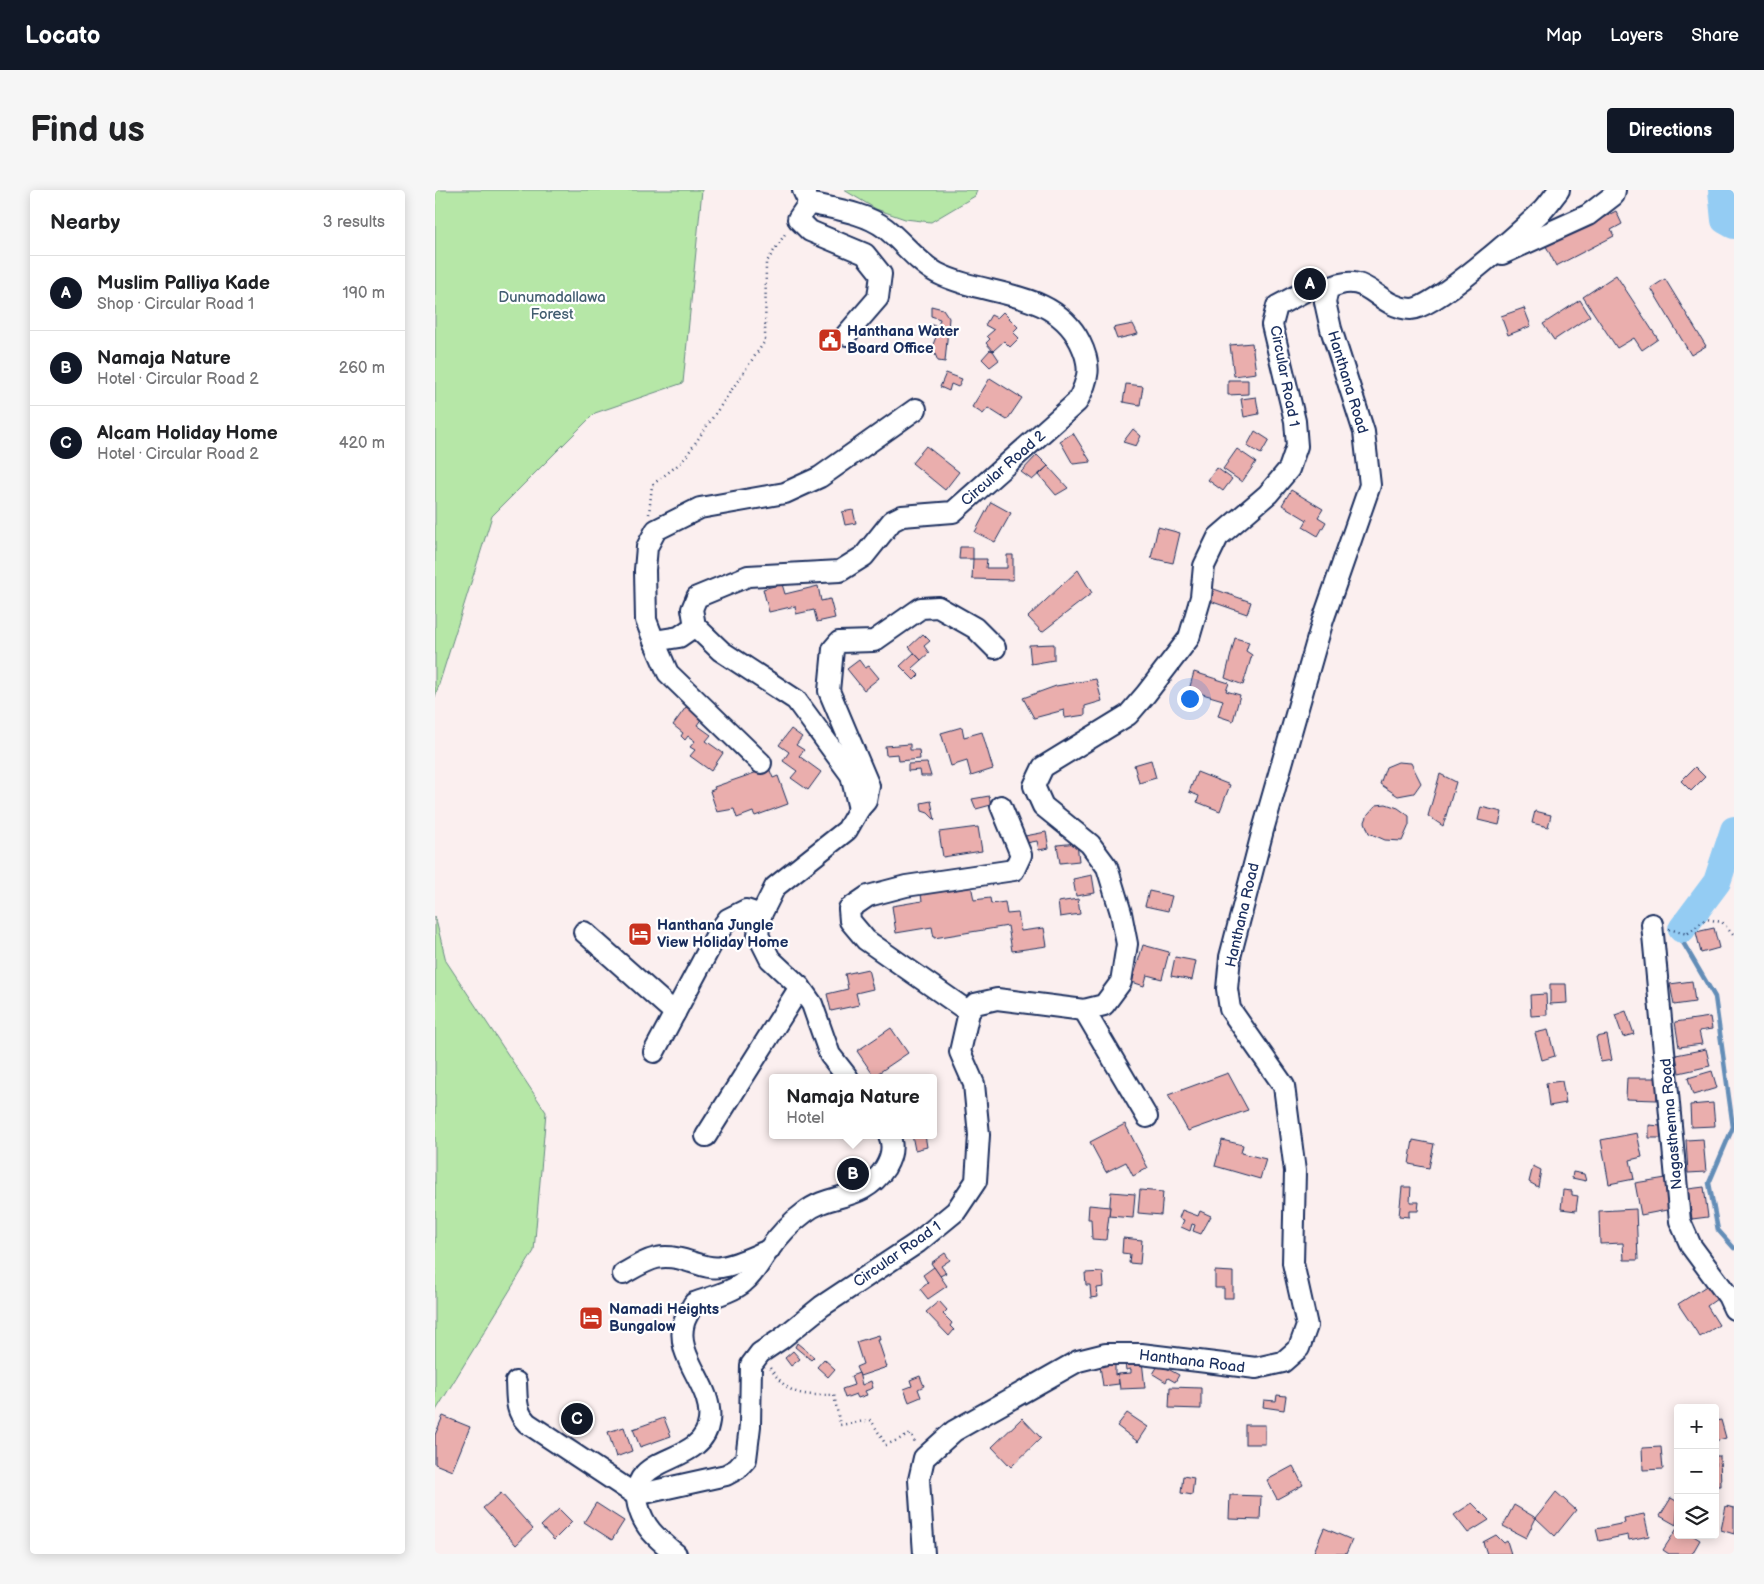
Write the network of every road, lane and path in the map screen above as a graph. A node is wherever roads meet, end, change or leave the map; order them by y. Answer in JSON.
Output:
{"nodes":[{"id":1,"x":1559,"y":190,"type":"edge"},
{"id":2,"x":1615,"y":190,"type":"edge"},
{"id":3,"x":803,"y":204,"type":"edge"},
{"id":4,"x":1481,"y":264,"type":"junction"},
{"id":5,"x":1327,"y":289,"type":"junction"},
{"id":6,"x":846,"y":335,"type":"dead end"},
{"id":7,"x":916,"y":409,"type":"dead end"},
{"id":8,"x":655,"y":530,"type":"junction"},
{"id":9,"x":695,"y":626,"type":"junction"},
{"id":10,"x":654,"y":642,"type":"junction"},
{"id":11,"x":995,"y":648,"type":"dead end"},
{"id":12,"x":761,"y":763,"type":"dead end"},
{"id":13,"x":1001,"y":806,"type":"dead end"},
{"id":14,"x":859,"y":809,"type":"junction"},
{"id":15,"x":761,"y":915,"type":"junction"},
{"id":16,"x":1652,"y":924,"type":"joint"},
{"id":17,"x":583,"y":932,"type":"dead end"},
{"id":18,"x":1734,"y":936,"type":"edge"},
{"id":19,"x":800,"y":987,"type":"junction"},
{"id":20,"x":1084,"y":1010,"type":"junction"},
{"id":21,"x":969,"y":1012,"type":"junction"},
{"id":22,"x":675,"y":1013,"type":"junction"},
{"id":23,"x":654,"y":1052,"type":"dead end"},
{"id":24,"x":845,"y":1074,"type":"edge"},
{"id":25,"x":1147,"y":1117,"type":"dead end"},
{"id":26,"x":706,"y":1136,"type":"dead end"},
{"id":27,"x":891,"y":1139,"type":"edge"},
{"id":28,"x":769,"y":1250,"type":"junction"},
{"id":29,"x":623,"y":1274,"type":"dead end"},
{"id":30,"x":1734,"y":1309,"type":"edge"},
{"id":31,"x":760,"y":1353,"type":"junction"},
{"id":32,"x":516,"y":1382,"type":"dead end"},
{"id":33,"x":924,"y":1458,"type":"junction"},
{"id":34,"x":636,"y":1495,"type":"junction"},
{"id":35,"x":677,"y":1554,"type":"edge"},
{"id":36,"x":925,"y":1554,"type":"edge"}],
"edges":[{"from":1,"to":4,"type":"street"},
{"from":2,"to":4,"type":"street"},
{"from":3,"to":6,"type":"street"},
{"from":3,"to":8,"type":"path"},
{"from":3,"to":9,"type":"street","name":"Circular Road 2"},
{"from":4,"to":5,"type":"street"},
{"from":5,"to":20,"type":"street","name":"Circular Road 1"},
{"from":5,"to":33,"type":"street","name":"Hanthana Road"},
{"from":7,"to":8,"type":"street"},
{"from":8,"to":10,"type":"street"},
{"from":9,"to":10,"type":"street"},
{"from":9,"to":14,"type":"street"},
{"from":10,"to":12,"type":"street"},
{"from":11,"to":14,"type":"street"},
{"from":13,"to":21,"type":"street"},
{"from":14,"to":15,"type":"street"},
{"from":15,"to":19,"type":"street"},
{"from":15,"to":22,"type":"street"},
{"from":16,"to":18,"type":"path"},
{"from":16,"to":30,"type":"street","name":"Nagasthenna Road"},
{"from":17,"to":22,"type":"street"},
{"from":19,"to":24,"type":"street"},
{"from":19,"to":26,"type":"street"},
{"from":20,"to":21,"type":"street","name":"Circular Road 1"},
{"from":20,"to":25,"type":"street"},
{"from":21,"to":31,"type":"street","name":"Circular Road 1"},
{"from":22,"to":23,"type":"street"},
{"from":27,"to":28,"type":"street"},
{"from":28,"to":29,"type":"street"},
{"from":28,"to":34,"type":"street"},
{"from":31,"to":33,"type":"path"},
{"from":31,"to":34,"type":"street"},
{"from":32,"to":34,"type":"street"},
{"from":33,"to":36,"type":"street"},
{"from":34,"to":35,"type":"street"}]}
